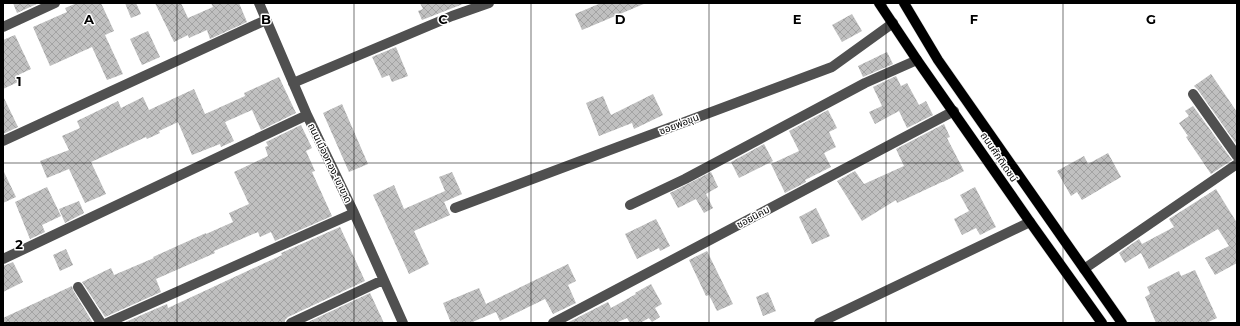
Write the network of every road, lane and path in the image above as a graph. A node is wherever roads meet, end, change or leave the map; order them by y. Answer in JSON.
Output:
{"nodes":[{"id":1,"x":55,"y":3,"type":"edge"},
{"id":2,"x":259,"y":3,"type":"edge"},
{"id":3,"x":489,"y":3,"type":"edge"},
{"id":4,"x":879,"y":3,"type":"edge"},
{"id":5,"x":904,"y":3,"type":"edge"},
{"id":6,"x":266,"y":20,"type":"junction"},
{"id":7,"x":893,"y":23,"type":"junction"},
{"id":8,"x":3,"y":27,"type":"edge"},
{"id":9,"x":917,"y":60,"type":"junction"},
{"id":10,"x":293,"y":83,"type":"junction"},
{"id":11,"x":1192,"y":94,"type":"dead end"},
{"id":12,"x":954,"y":111,"type":"junction"},
{"id":13,"x":307,"y":116,"type":"junction"},
{"id":14,"x":3,"y":141,"type":"edge"},
{"id":15,"x":1237,"y":156,"type":"edge"},
{"id":16,"x":1237,"y":164,"type":"edge"},
{"id":17,"x":630,"y":205,"type":"dead end"},
{"id":18,"x":455,"y":208,"type":"dead end"},
{"id":19,"x":354,"y":213,"type":"junction"},
{"id":20,"x":1030,"y":222,"type":"junction"},
{"id":21,"x":3,"y":259,"type":"edge"},
{"id":22,"x":1084,"y":269,"type":"junction"},
{"id":23,"x":383,"y":280,"type":"junction"},
{"id":24,"x":78,"y":287,"type":"dead end"},
{"id":25,"x":101,"y":323,"type":"edge"},
{"id":26,"x":107,"y":323,"type":"edge"},
{"id":27,"x":291,"y":323,"type":"edge"},
{"id":28,"x":403,"y":323,"type":"edge"},
{"id":29,"x":553,"y":323,"type":"edge"},
{"id":30,"x":819,"y":323,"type":"edge"},
{"id":31,"x":1102,"y":323,"type":"edge"},
{"id":32,"x":1122,"y":323,"type":"edge"}],
"edges":[{"from":1,"to":8,"type":"street"},
{"from":2,"to":6,"type":"street","name":"ถนนเมืองทอง-เขาขาด"},
{"from":3,"to":10,"type":"street"},
{"from":4,"to":7,"type":"main road","name":"ถนนศักดิเดชน์"},
{"from":5,"to":22,"type":"main road"},
{"from":6,"to":10,"type":"street","name":"ถนนเมืองทอง-เขาขาด"},
{"from":6,"to":14,"type":"street"},
{"from":7,"to":9,"type":"main road","name":"ถนนศักดิเดชน์"},
{"from":7,"to":18,"type":"street","name":"ซอยพ่อขุน"},
{"from":9,"to":12,"type":"main road","name":"ถนนศักดิเดชน์"},
{"from":9,"to":17,"type":"street"},
{"from":10,"to":13,"type":"street","name":"ถนนเมืองทอง-เขาขาด"},
{"from":11,"to":15,"type":"street"},
{"from":12,"to":20,"type":"main road","name":"ถนนศักดิเดชน์"},
{"from":12,"to":29,"type":"street","name":"ซอยนิคม"},
{"from":13,"to":19,"type":"street","name":"ถนนเมืองทอง-เขาขาด"},
{"from":13,"to":21,"type":"street"},
{"from":16,"to":22,"type":"street"},
{"from":19,"to":23,"type":"street","name":"ถนนเมืองทอง-เขาขาด"},
{"from":19,"to":26,"type":"street"},
{"from":20,"to":30,"type":"street"},
{"from":20,"to":31,"type":"main road","name":"ถนนศักดิเดชน์"},
{"from":22,"to":32,"type":"main road"},
{"from":23,"to":27,"type":"street"},
{"from":23,"to":28,"type":"street","name":"ถนนเมืองทอง-เขาขาด"},
{"from":24,"to":25,"type":"street"}]}
